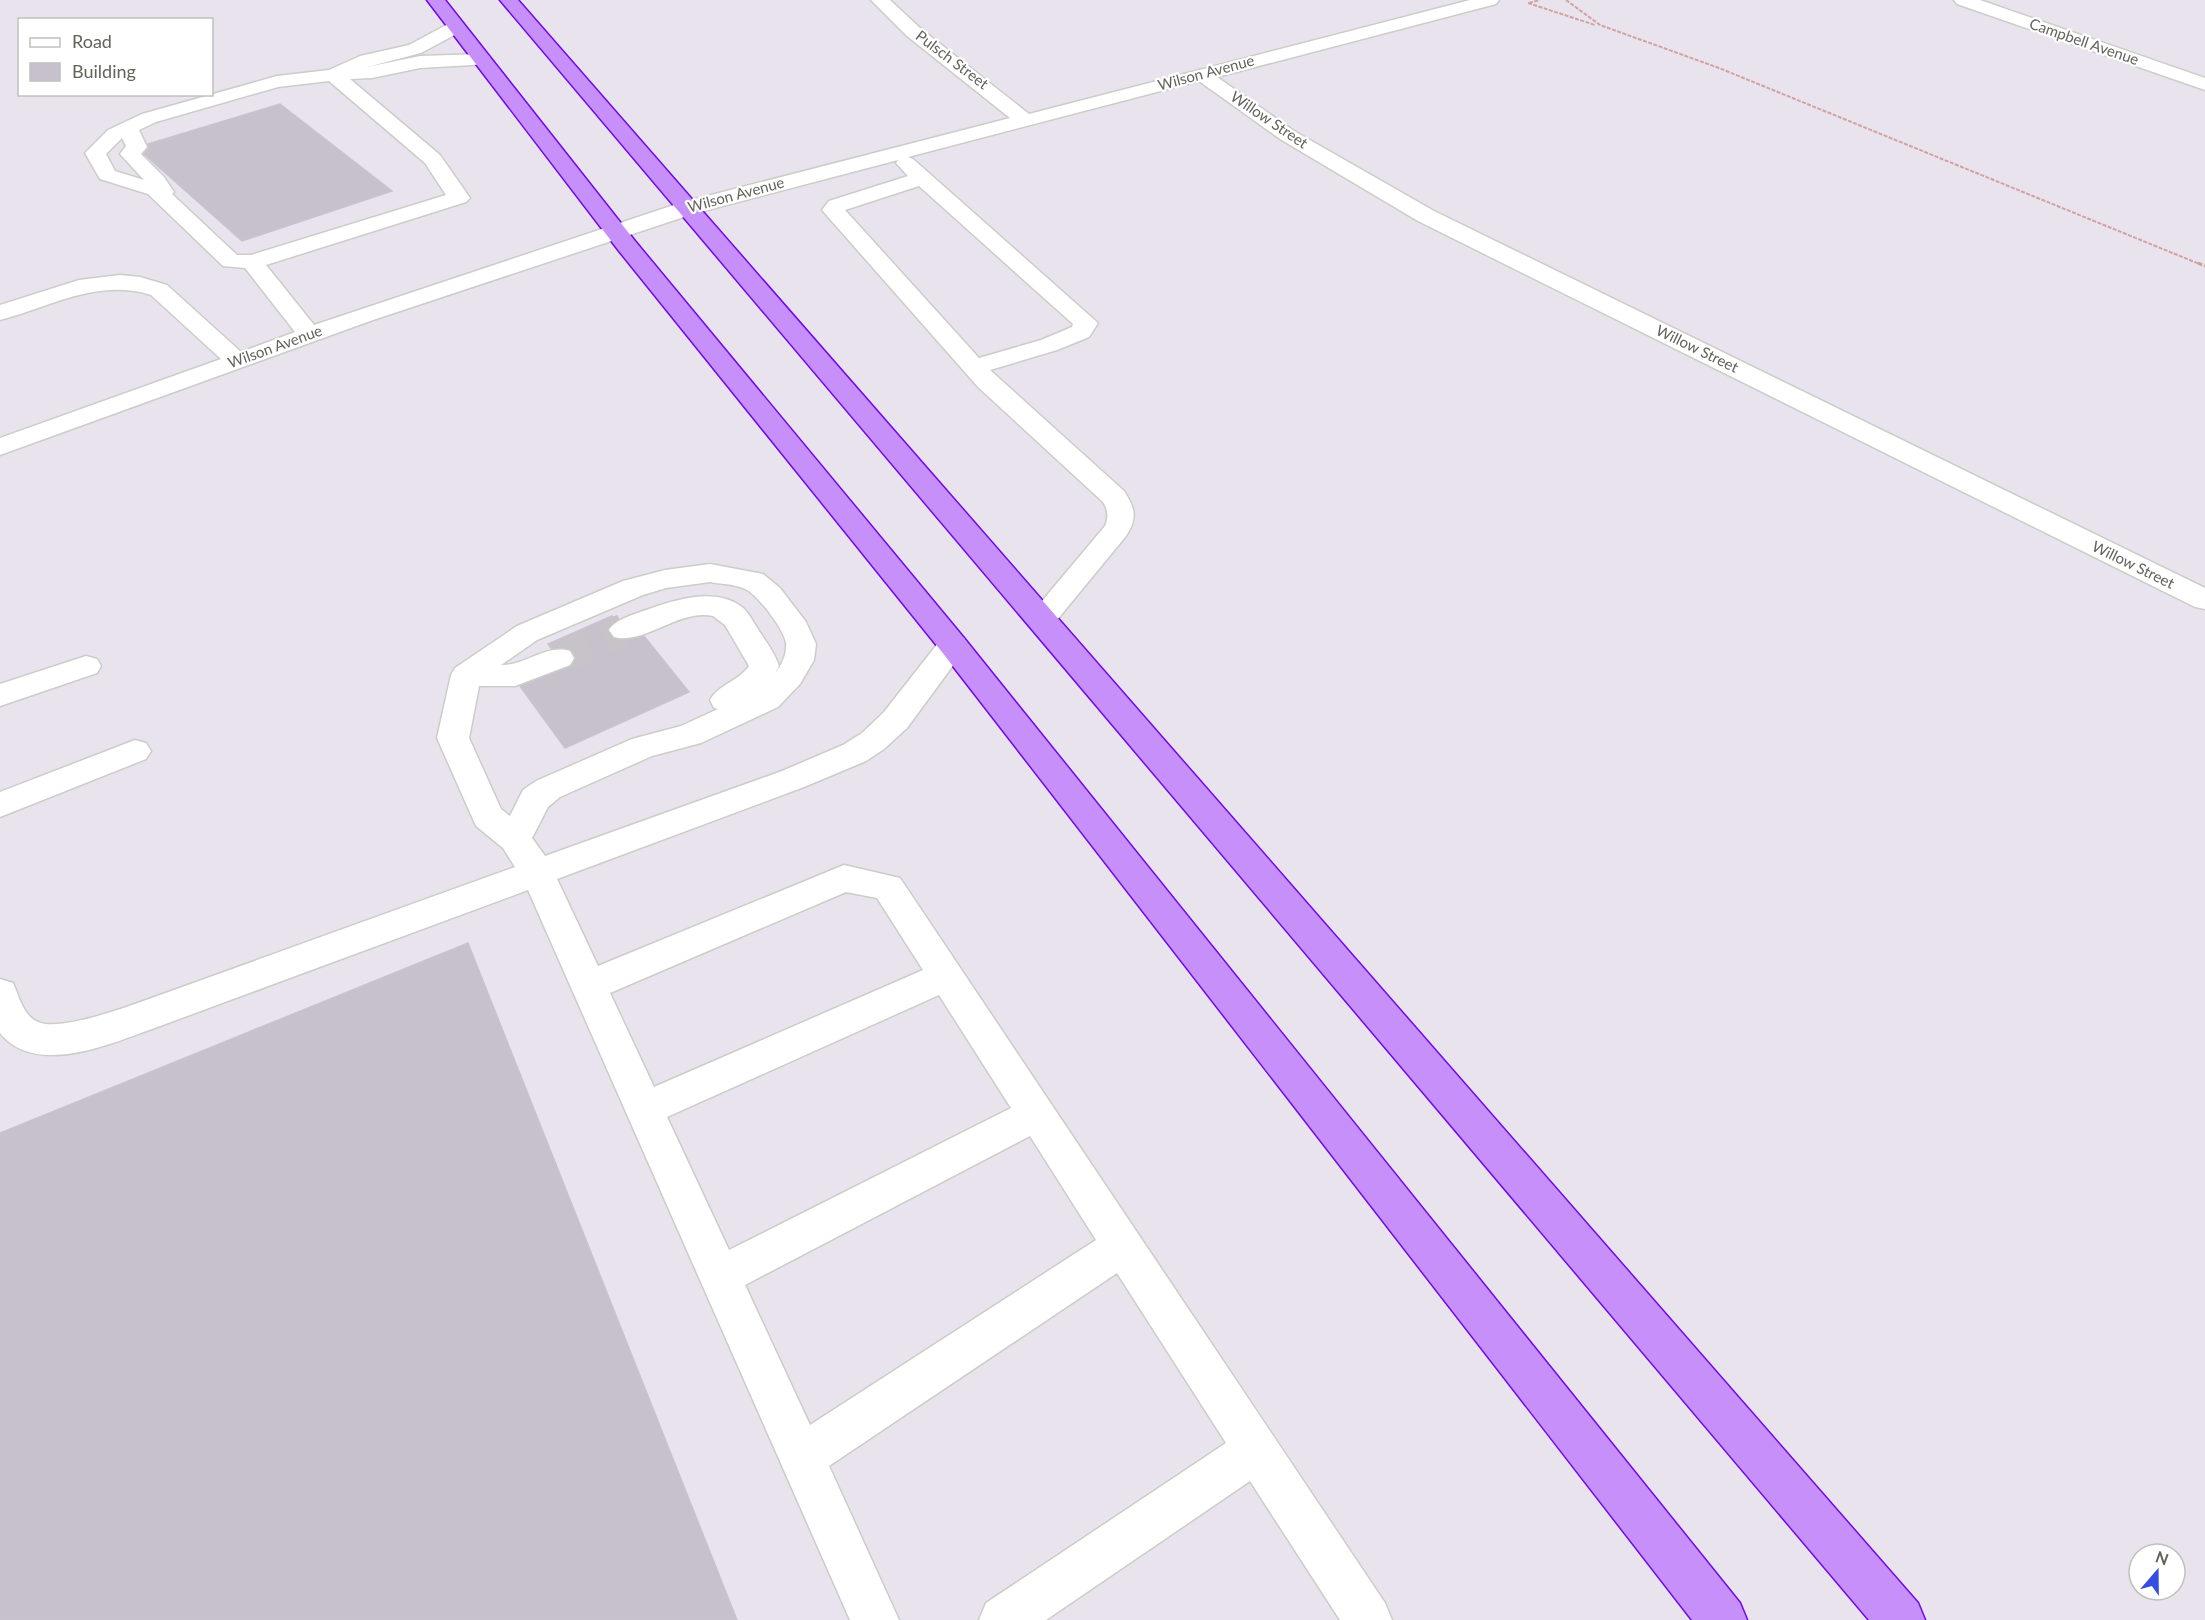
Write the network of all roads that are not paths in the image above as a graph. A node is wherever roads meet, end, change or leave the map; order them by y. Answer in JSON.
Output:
{"nodes":[{"id":1,"x":436,"y":0,"type":"edge"},
{"id":2,"x":509,"y":0,"type":"edge"},
{"id":3,"x":880,"y":0,"type":"edge"},
{"id":4,"x":1490,"y":0,"type":"edge"},
{"id":5,"x":1963,"y":0,"type":"edge"},
{"id":6,"x":456,"y":27,"type":"junction"},
{"id":7,"x":482,"y":60,"type":"junction"},
{"id":8,"x":333,"y":75,"type":"junction"},
{"id":9,"x":1202,"y":75,"type":"junction"},
{"id":10,"x":2205,"y":84,"type":"edge"},
{"id":11,"x":1024,"y":120,"type":"junction"},
{"id":12,"x":128,"y":128,"type":"junction"},
{"id":13,"x":895,"y":153,"type":"junction"},
{"id":14,"x":922,"y":178,"type":"junction"},
{"id":15,"x":167,"y":201,"type":"junction"},
{"id":16,"x":688,"y":208,"type":"junction"},
{"id":17,"x":614,"y":231,"type":"junction"},
{"id":18,"x":252,"y":262,"type":"junction"},
{"id":19,"x":0,"y":313,"type":"edge"},
{"id":20,"x":309,"y":335,"type":"junction"},
{"id":21,"x":237,"y":361,"type":"junction"},
{"id":22,"x":974,"y":367,"type":"junction"},
{"id":23,"x":0,"y":447,"type":"edge"},
{"id":24,"x":2205,"y":600,"type":"edge"},
{"id":25,"x":1041,"y":619,"type":"junction"},
{"id":26,"x":624,"y":630,"type":"tunnel mouth"},
{"id":27,"x":952,"y":645,"type":"junction"},
{"id":28,"x":559,"y":658,"type":"tunnel mouth"},
{"id":29,"x":86,"y":666,"type":"dead end"},
{"id":30,"x":466,"y":675,"type":"junction"},
{"id":31,"x":0,"y":695,"type":"edge"},
{"id":32,"x":643,"y":747,"type":"junction"},
{"id":33,"x":135,"y":751,"type":"dead end"},
{"id":34,"x":0,"y":805,"type":"edge"},
{"id":35,"x":526,"y":855,"type":"junction"},
{"id":36,"x":946,"y":976,"type":"junction"},
{"id":37,"x":589,"y":986,"type":"junction"},
{"id":38,"x":0,"y":994,"type":"edge"},
{"id":39,"x":13,"y":1041,"type":"edge"},
{"id":40,"x":644,"y":1109,"type":"junction"},
{"id":41,"x":1036,"y":1114,"type":"junction"},
{"id":42,"x":1123,"y":1246,"type":"junction"},
{"id":43,"x":720,"y":1276,"type":"junction"},
{"id":44,"x":1256,"y":1450,"type":"junction"},
{"id":45,"x":802,"y":1457,"type":"junction"},
{"id":46,"x":875,"y":1620,"type":"edge"},
{"id":47,"x":1003,"y":1620,"type":"edge"},
{"id":48,"x":1368,"y":1620,"type":"edge"},
{"id":49,"x":1723,"y":1620,"type":"edge"},
{"id":50,"x":1901,"y":1620,"type":"edge"}],
"edges":[{"from":1,"to":6,"type":"highway"},
{"from":2,"to":16,"type":"highway"},
{"from":3,"to":11,"type":"street","name":"Pulsch Street"},
{"from":4,"to":9,"type":"street","name":"Wilson Avenue"},
{"from":5,"to":10,"type":"street","name":"Campbell Avenue"},
{"from":6,"to":7,"type":"highway"},
{"from":6,"to":8,"type":"street"},
{"from":7,"to":8,"type":"street"},
{"from":7,"to":17,"type":"highway"},
{"from":8,"to":12,"type":"street"},
{"from":8,"to":18,"type":"street"},
{"from":9,"to":11,"type":"street","name":"Wilson Avenue"},
{"from":9,"to":24,"type":"street","name":"Willow Street"},
{"from":11,"to":13,"type":"street","name":"Wilson Avenue"},
{"from":12,"to":15,"type":"street"},
{"from":12,"to":15,"type":"street"},
{"from":13,"to":14,"type":"street"},
{"from":13,"to":16,"type":"street","name":"Wilson Avenue"},
{"from":14,"to":22,"type":"street"},
{"from":14,"to":22,"type":"street"},
{"from":15,"to":18,"type":"street"},
{"from":16,"to":17,"type":"street","name":"Wilson Avenue"},
{"from":16,"to":25,"type":"highway"},
{"from":17,"to":20,"type":"street","name":"Wilson Avenue"},
{"from":17,"to":27,"type":"highway"},
{"from":18,"to":20,"type":"street"},
{"from":19,"to":21,"type":"street"},
{"from":20,"to":21,"type":"street","name":"Wilson Avenue"},
{"from":21,"to":23,"type":"street","name":"Wilson Avenue"},
{"from":22,"to":25,"type":"street"},
{"from":25,"to":50,"type":"highway"},
{"from":26,"to":32,"type":"street"},
{"from":27,"to":35,"type":"street"},
{"from":27,"to":49,"type":"highway"},
{"from":28,"to":30,"type":"street"},
{"from":29,"to":31,"type":"street"},
{"from":30,"to":32,"type":"street"},
{"from":30,"to":35,"type":"street"},
{"from":32,"to":35,"type":"street"},
{"from":33,"to":34,"type":"street"},
{"from":35,"to":37,"type":"street"},
{"from":35,"to":39,"type":"street"},
{"from":36,"to":37,"type":"street"},
{"from":36,"to":40,"type":"street"},
{"from":36,"to":41,"type":"street"},
{"from":37,"to":40,"type":"street"},
{"from":38,"to":39,"type":"street"},
{"from":40,"to":43,"type":"street"},
{"from":41,"to":42,"type":"street"},
{"from":41,"to":43,"type":"street"},
{"from":42,"to":44,"type":"street"},
{"from":42,"to":45,"type":"street"},
{"from":43,"to":45,"type":"street"},
{"from":44,"to":47,"type":"street"},
{"from":44,"to":48,"type":"street"},
{"from":45,"to":46,"type":"street"}]}
